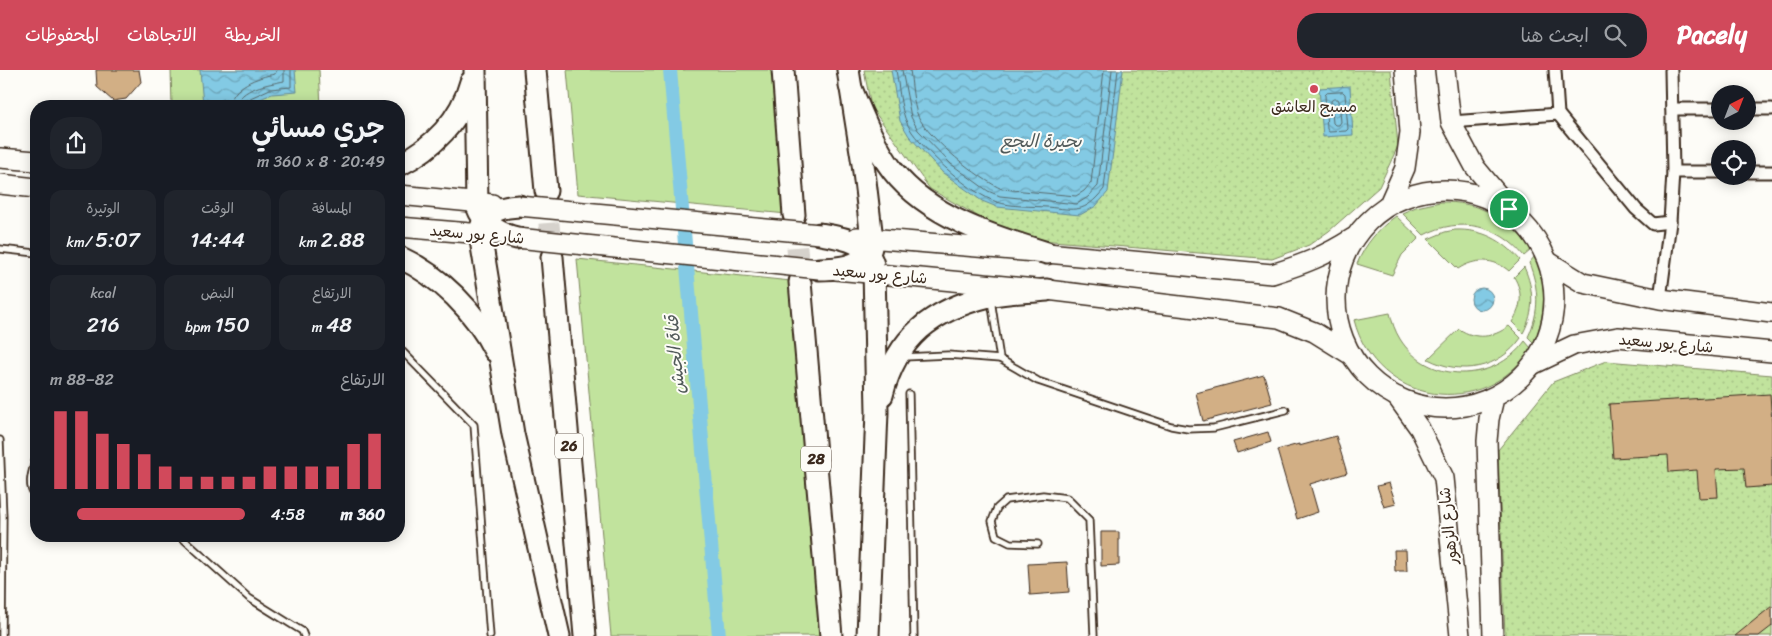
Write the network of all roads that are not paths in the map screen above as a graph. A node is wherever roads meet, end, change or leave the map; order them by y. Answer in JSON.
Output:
{"nodes":[{"id":1,"x":475,"y":70,"type":"edge"},
{"id":2,"x":535,"y":70,"type":"edge"},
{"id":3,"x":783,"y":70,"type":"edge"},
{"id":4,"x":1405,"y":70,"type":"edge"},
{"id":5,"x":1445,"y":70,"type":"edge"},
{"id":6,"x":1556,"y":70,"type":"edge"},
{"id":7,"x":1671,"y":70,"type":"edge"},
{"id":8,"x":849,"y":78,"type":"edge"},
{"id":9,"x":1772,"y":108,"type":"edge"},
{"id":10,"x":1672,"y":109,"type":"junction"},
{"id":11,"x":1711,"y":109,"type":"edge"},
{"id":12,"x":1756,"y":109,"type":"edge"},
{"id":13,"x":1558,"y":114,"type":"junction"},
{"id":14,"x":1451,"y":122,"type":"junction"},
{"id":15,"x":0,"y":158,"type":"edge"},
{"id":16,"x":30,"y":160,"type":"edge"},
{"id":17,"x":405,"y":161,"type":"edge"},
{"id":18,"x":1673,"y":172,"type":"junction"},
{"id":19,"x":1711,"y":172,"type":"edge"},
{"id":20,"x":1756,"y":172,"type":"edge"},
{"id":21,"x":1772,"y":172,"type":"edge"},
{"id":22,"x":0,"y":184,"type":"edge"},
{"id":23,"x":30,"y":187,"type":"edge"},
{"id":24,"x":546,"y":191,"type":"tunnel mouth"},
{"id":25,"x":405,"y":197,"type":"edge"},
{"id":26,"x":1389,"y":204,"type":"junction"},
{"id":27,"x":519,"y":206,"type":"joint"},
{"id":28,"x":1509,"y":209,"type":"junction"},
{"id":29,"x":794,"y":215,"type":"tunnel mouth"},
{"id":30,"x":487,"y":219,"type":"junction"},
{"id":31,"x":1670,"y":222,"type":"junction"},
{"id":32,"x":405,"y":226,"type":"edge"},
{"id":33,"x":820,"y":234,"type":"joint"},
{"id":34,"x":518,"y":238,"type":"joint"},
{"id":35,"x":1353,"y":238,"type":"junction"},
{"id":36,"x":0,"y":249,"type":"edge"},
{"id":37,"x":30,"y":252,"type":"edge"},
{"id":38,"x":1047,"y":253,"type":"junction"},
{"id":39,"x":865,"y":255,"type":"junction"},
{"id":40,"x":552,"y":257,"type":"tunnel mouth"},
{"id":41,"x":405,"y":261,"type":"edge"},
{"id":42,"x":1550,"y":262,"type":"junction"},
{"id":43,"x":819,"y":269,"type":"joint"},
{"id":44,"x":800,"y":282,"type":"tunnel mouth"},
{"id":45,"x":1047,"y":290,"type":"junction"},
{"id":46,"x":990,"y":296,"type":"junction"},
{"id":47,"x":1660,"y":299,"type":"junction"},
{"id":48,"x":1772,"y":313,"type":"edge"},
{"id":49,"x":1772,"y":352,"type":"edge"},
{"id":50,"x":1351,"y":355,"type":"junction"},
{"id":51,"x":405,"y":356,"type":"edge"},
{"id":52,"x":896,"y":357,"type":"junction"},
{"id":53,"x":1000,"y":359,"type":"junction"},
{"id":54,"x":501,"y":363,"type":"junction"},
{"id":55,"x":1534,"y":364,"type":"junction"},
{"id":56,"x":909,"y":394,"type":"dead end"},
{"id":57,"x":1397,"y":398,"type":"junction"},
{"id":58,"x":1494,"y":398,"type":"junction"},
{"id":59,"x":1286,"y":410,"type":"dead end"},
{"id":60,"x":877,"y":412,"type":"junction"},
{"id":61,"x":0,"y":440,"type":"edge"},
{"id":62,"x":1,"y":517,"type":"edge"},
{"id":63,"x":187,"y":542,"type":"edge"},
{"id":64,"x":1038,"y":544,"type":"dead end"},
{"id":65,"x":2,"y":636,"type":"edge"},
{"id":66,"x":304,"y":636,"type":"edge"},
{"id":67,"x":490,"y":636,"type":"edge"},
{"id":68,"x":559,"y":636,"type":"edge"},
{"id":69,"x":585,"y":636,"type":"edge"},
{"id":70,"x":831,"y":636,"type":"edge"},
{"id":71,"x":868,"y":636,"type":"edge"},
{"id":72,"x":914,"y":636,"type":"edge"},
{"id":73,"x":1094,"y":636,"type":"edge"},
{"id":74,"x":1460,"y":636,"type":"edge"},
{"id":75,"x":1493,"y":636,"type":"edge"}],
"edges":[{"from":1,"to":17,"type":"highway"},
{"from":1,"to":30,"type":"highway"},
{"from":2,"to":24,"type":"highway"},
{"from":3,"to":29,"type":"highway"},
{"from":4,"to":26,"type":"main road"},
{"from":5,"to":14,"type":"main road"},
{"from":6,"to":13,"type":"street"},
{"from":7,"to":10,"type":"street"},
{"from":8,"to":38,"type":"highway"},
{"from":8,"to":39,"type":"highway"},
{"from":9,"to":12,"type":"street"},
{"from":10,"to":11,"type":"street"},
{"from":10,"to":18,"type":"street"},
{"from":13,"to":14,"type":"street"},
{"from":13,"to":31,"type":"street"},
{"from":14,"to":28,"type":"main road"},
{"from":15,"to":16,"type":"main road"},
{"from":18,"to":19,"type":"street"},
{"from":18,"to":31,"type":"street"},
{"from":20,"to":21,"type":"street"},
{"from":22,"to":23,"type":"main road"},
{"from":25,"to":30,"type":"main road","name":"شارع بور سعيد"},
{"from":26,"to":28,"type":"main road"},
{"from":26,"to":35,"type":"main road"},
{"from":27,"to":30,"type":"highway"},
{"from":27,"to":33,"type":"main road","name":"شارع بور سعيد","bridge":true},
{"from":28,"to":42,"type":"main road"},
{"from":30,"to":32,"type":"main road","name":"شارع بور سعيد"},
{"from":30,"to":34,"type":"highway"},
{"from":30,"to":54,"type":"highway"},
{"from":31,"to":47,"type":"street"},
{"from":33,"to":39,"type":"highway"},
{"from":34,"to":43,"type":"main road","name":"شارع بور سعيد","bridge":true},
{"from":35,"to":38,"type":"main road"},
{"from":35,"to":50,"type":"main road"},
{"from":36,"to":37,"type":"lane"},
{"from":38,"to":39,"type":"main road"},
{"from":39,"to":43,"type":"highway"},
{"from":39,"to":45,"type":"main road","name":"شارع بور سعيد"},
{"from":39,"to":60,"type":"highway"},
{"from":40,"to":69,"type":"highway","number":"26"},
{"from":41,"to":54,"type":"highway"},
{"from":42,"to":47,"type":"main road"},
{"from":42,"to":55,"type":"main road"},
{"from":44,"to":70,"type":"highway","number":"28"},
{"from":45,"to":46,"type":"highway"},
{"from":45,"to":50,"type":"main road","name":"شارع بور سعيد"},
{"from":46,"to":52,"type":"highway"},
{"from":46,"to":53,"type":"lane"},
{"from":47,"to":48,"type":"main road"},
{"from":49,"to":55,"type":"main road","name":"شارع بور سعيد"},
{"from":50,"to":57,"type":"main road"},
{"from":51,"to":67,"type":"lane"},
{"from":52,"to":53,"type":"lane"},
{"from":52,"to":60,"type":"highway"},
{"from":53,"to":59,"type":"lane"},
{"from":54,"to":68,"type":"highway"},
{"from":55,"to":58,"type":"main road"},
{"from":56,"to":72,"type":"lane"},
{"from":57,"to":58,"type":"main road"},
{"from":57,"to":74,"type":"main road","name":"شارع الزهور"},
{"from":58,"to":75,"type":"main road"},
{"from":60,"to":71,"type":"highway"},
{"from":61,"to":62,"type":"lane"},
{"from":62,"to":65,"type":"lane"},
{"from":63,"to":66,"type":"lane"},
{"from":64,"to":73,"type":"lane"}]}
